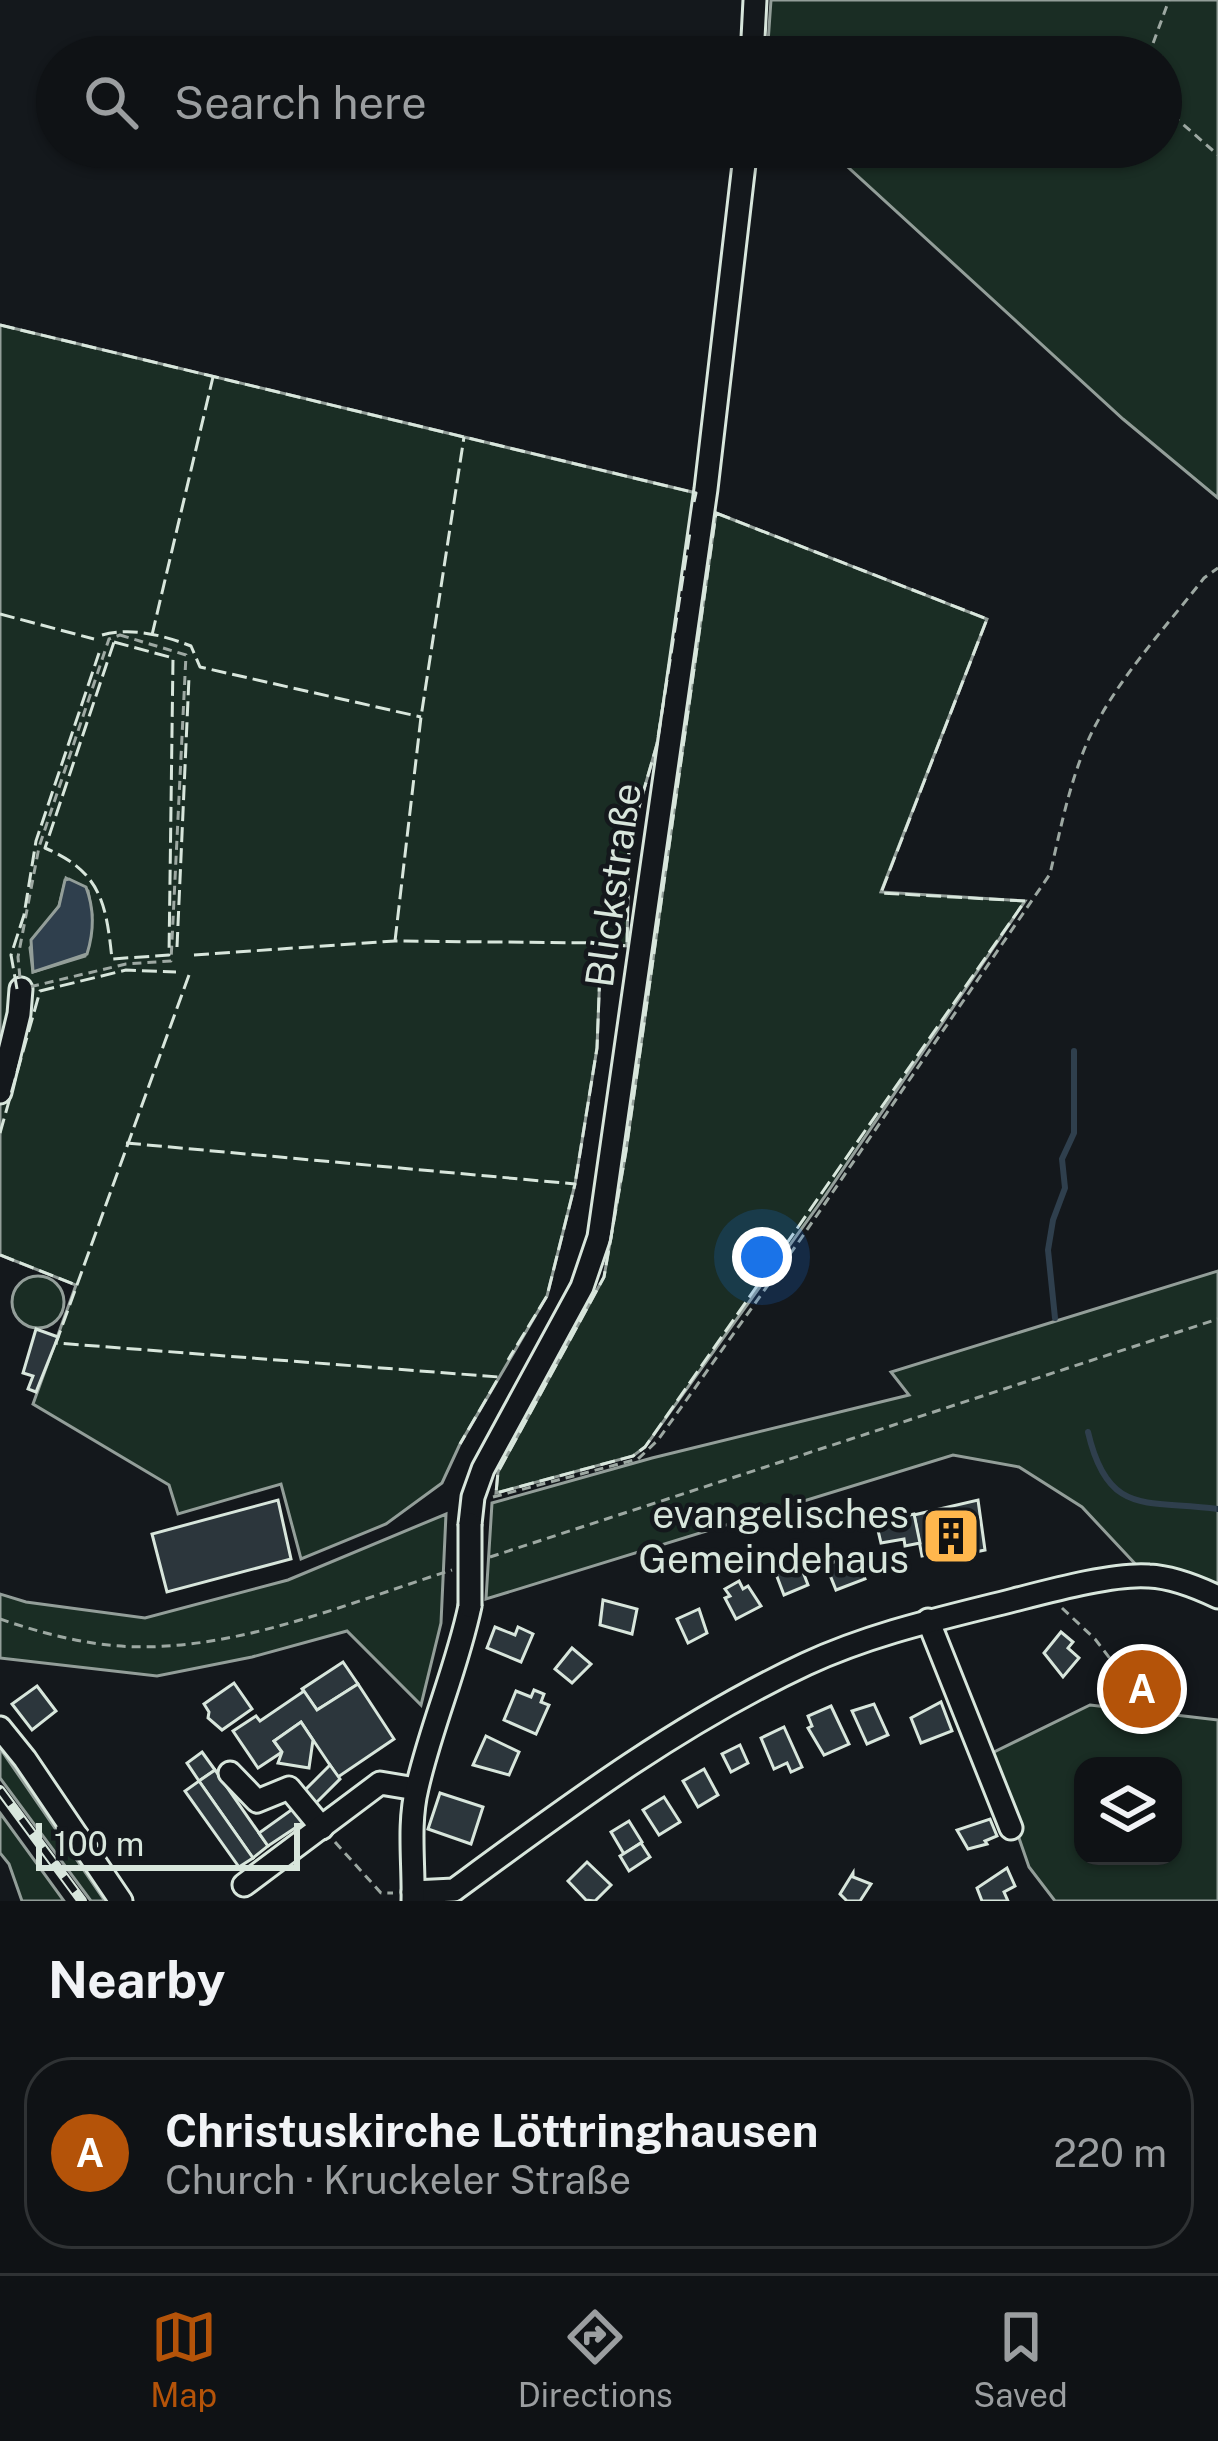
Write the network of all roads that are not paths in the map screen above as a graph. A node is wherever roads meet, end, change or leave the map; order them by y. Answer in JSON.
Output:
{"nodes":[{"id":1,"x":755,"y":0,"type":"edge"},
{"id":2,"x":753,"y":36,"type":"edge"},
{"id":3,"x":744,"y":168,"type":"edge"},
{"id":4,"x":21,"y":989,"type":"road end"},
{"id":5,"x":0,"y":1092,"type":"edge"},
{"id":6,"x":1218,"y":1597,"type":"edge"},
{"id":7,"x":928,"y":1620,"type":"junction"},
{"id":8,"x":0,"y":1728,"type":"edge"},
{"id":9,"x":230,"y":1773,"type":"dead end"},
{"id":10,"x":416,"y":1789,"type":"junction"},
{"id":11,"x":322,"y":1828,"type":"junction"},
{"id":12,"x":1011,"y":1828,"type":"dead end"},
{"id":13,"x":244,"y":1885,"type":"dead end"},
{"id":14,"x":413,"y":1897,"type":"edge"},
{"id":15,"x":122,"y":1901,"type":"edge"}],
"edges":[{"from":1,"to":2,"type":"street"},
{"from":3,"to":10,"type":"street","name":"Blickstraße","bridge":true},
{"from":4,"to":5,"type":"street"},
{"from":6,"to":7,"type":"street"},
{"from":7,"to":12,"type":"street"},
{"from":7,"to":14,"type":"street"},
{"from":8,"to":15,"type":"street"},
{"from":9,"to":11,"type":"street"},
{"from":10,"to":11,"type":"street"},
{"from":10,"to":14,"type":"street","name":"Blickstraße"},
{"from":11,"to":13,"type":"street"}]}
